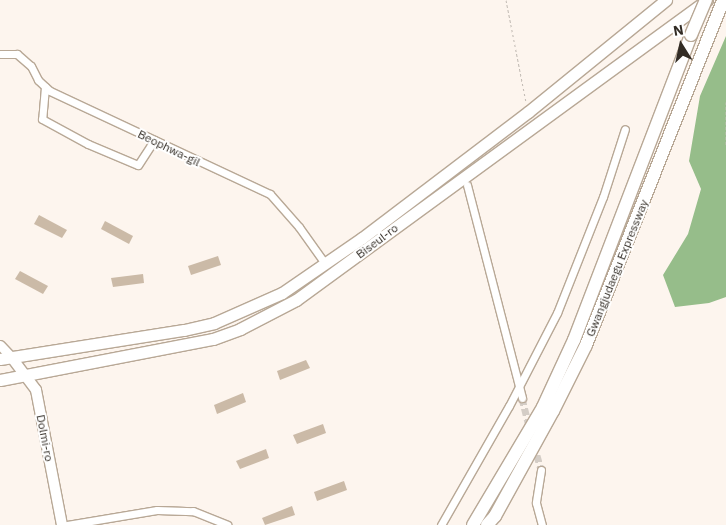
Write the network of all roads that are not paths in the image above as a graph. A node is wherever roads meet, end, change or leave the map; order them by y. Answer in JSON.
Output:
{"nodes":[{"id":1,"x":666,"y":0,"type":"edge"},
{"id":2,"x":707,"y":0,"type":"edge"},
{"id":3,"x":723,"y":0,"type":"edge"},
{"id":4,"x":0,"y":54,"type":"edge"},
{"id":5,"x":45,"y":87,"type":"junction"},
{"id":6,"x":625,"y":129,"type":"dead end"},
{"id":7,"x":154,"y":140,"type":"junction"},
{"id":8,"x":466,"y":185,"type":"dead end"},
{"id":9,"x":324,"y":262,"type":"junction"},
{"id":10,"x":0,"y":345,"type":"edge"},
{"id":11,"x":6,"y":358,"type":"edge"},
{"id":12,"x":25,"y":375,"type":"junction"},
{"id":13,"x":0,"y":380,"type":"edge"},
{"id":14,"x":518,"y":388,"type":"junction"},
{"id":15,"x":522,"y":398,"type":"tunnel mouth"},
{"id":16,"x":541,"y":470,"type":"tunnel mouth"},
{"id":17,"x":111,"y":521,"type":"edge"},
{"id":18,"x":62,"y":525,"type":"edge"},
{"id":19,"x":67,"y":525,"type":"edge"},
{"id":20,"x":227,"y":525,"type":"edge"},
{"id":21,"x":441,"y":525,"type":"edge"},
{"id":22,"x":473,"y":525,"type":"edge"},
{"id":23,"x":487,"y":525,"type":"edge"},
{"id":24,"x":542,"y":525,"type":"edge"}],
"edges":[{"from":1,"to":9,"type":"main road","name":"Biseul-ro"},
{"from":2,"to":12,"type":"main road","name":"Biseul-ro"},
{"from":2,"to":22,"type":"highway","name":"Gwangjudaegu Expressway","bridge":true},
{"from":3,"to":23,"type":"highway","name":"Gwangjudaegu Expressway"},
{"from":4,"to":5,"type":"street","name":"Beophwa-gil"},
{"from":5,"to":7,"type":"street","name":"Beophwa-gil"},
{"from":5,"to":7,"type":"street"},
{"from":6,"to":14,"type":"street"},
{"from":7,"to":9,"type":"street","name":"Beophwa-gil"},
{"from":8,"to":14,"type":"street"},
{"from":9,"to":11,"type":"main road","name":"Biseul-ro"},
{"from":10,"to":11,"type":"street"},
{"from":11,"to":12,"type":"main road","name":"Dolmi-ro"},
{"from":12,"to":13,"type":"main road","name":"Biseul-ro"},
{"from":12,"to":18,"type":"main road","name":"Dolmi-ro"},
{"from":14,"to":15,"type":"street"},
{"from":14,"to":21,"type":"street"},
{"from":16,"to":24,"type":"street"},
{"from":17,"to":19,"type":"street"},
{"from":17,"to":20,"type":"street"}]}
